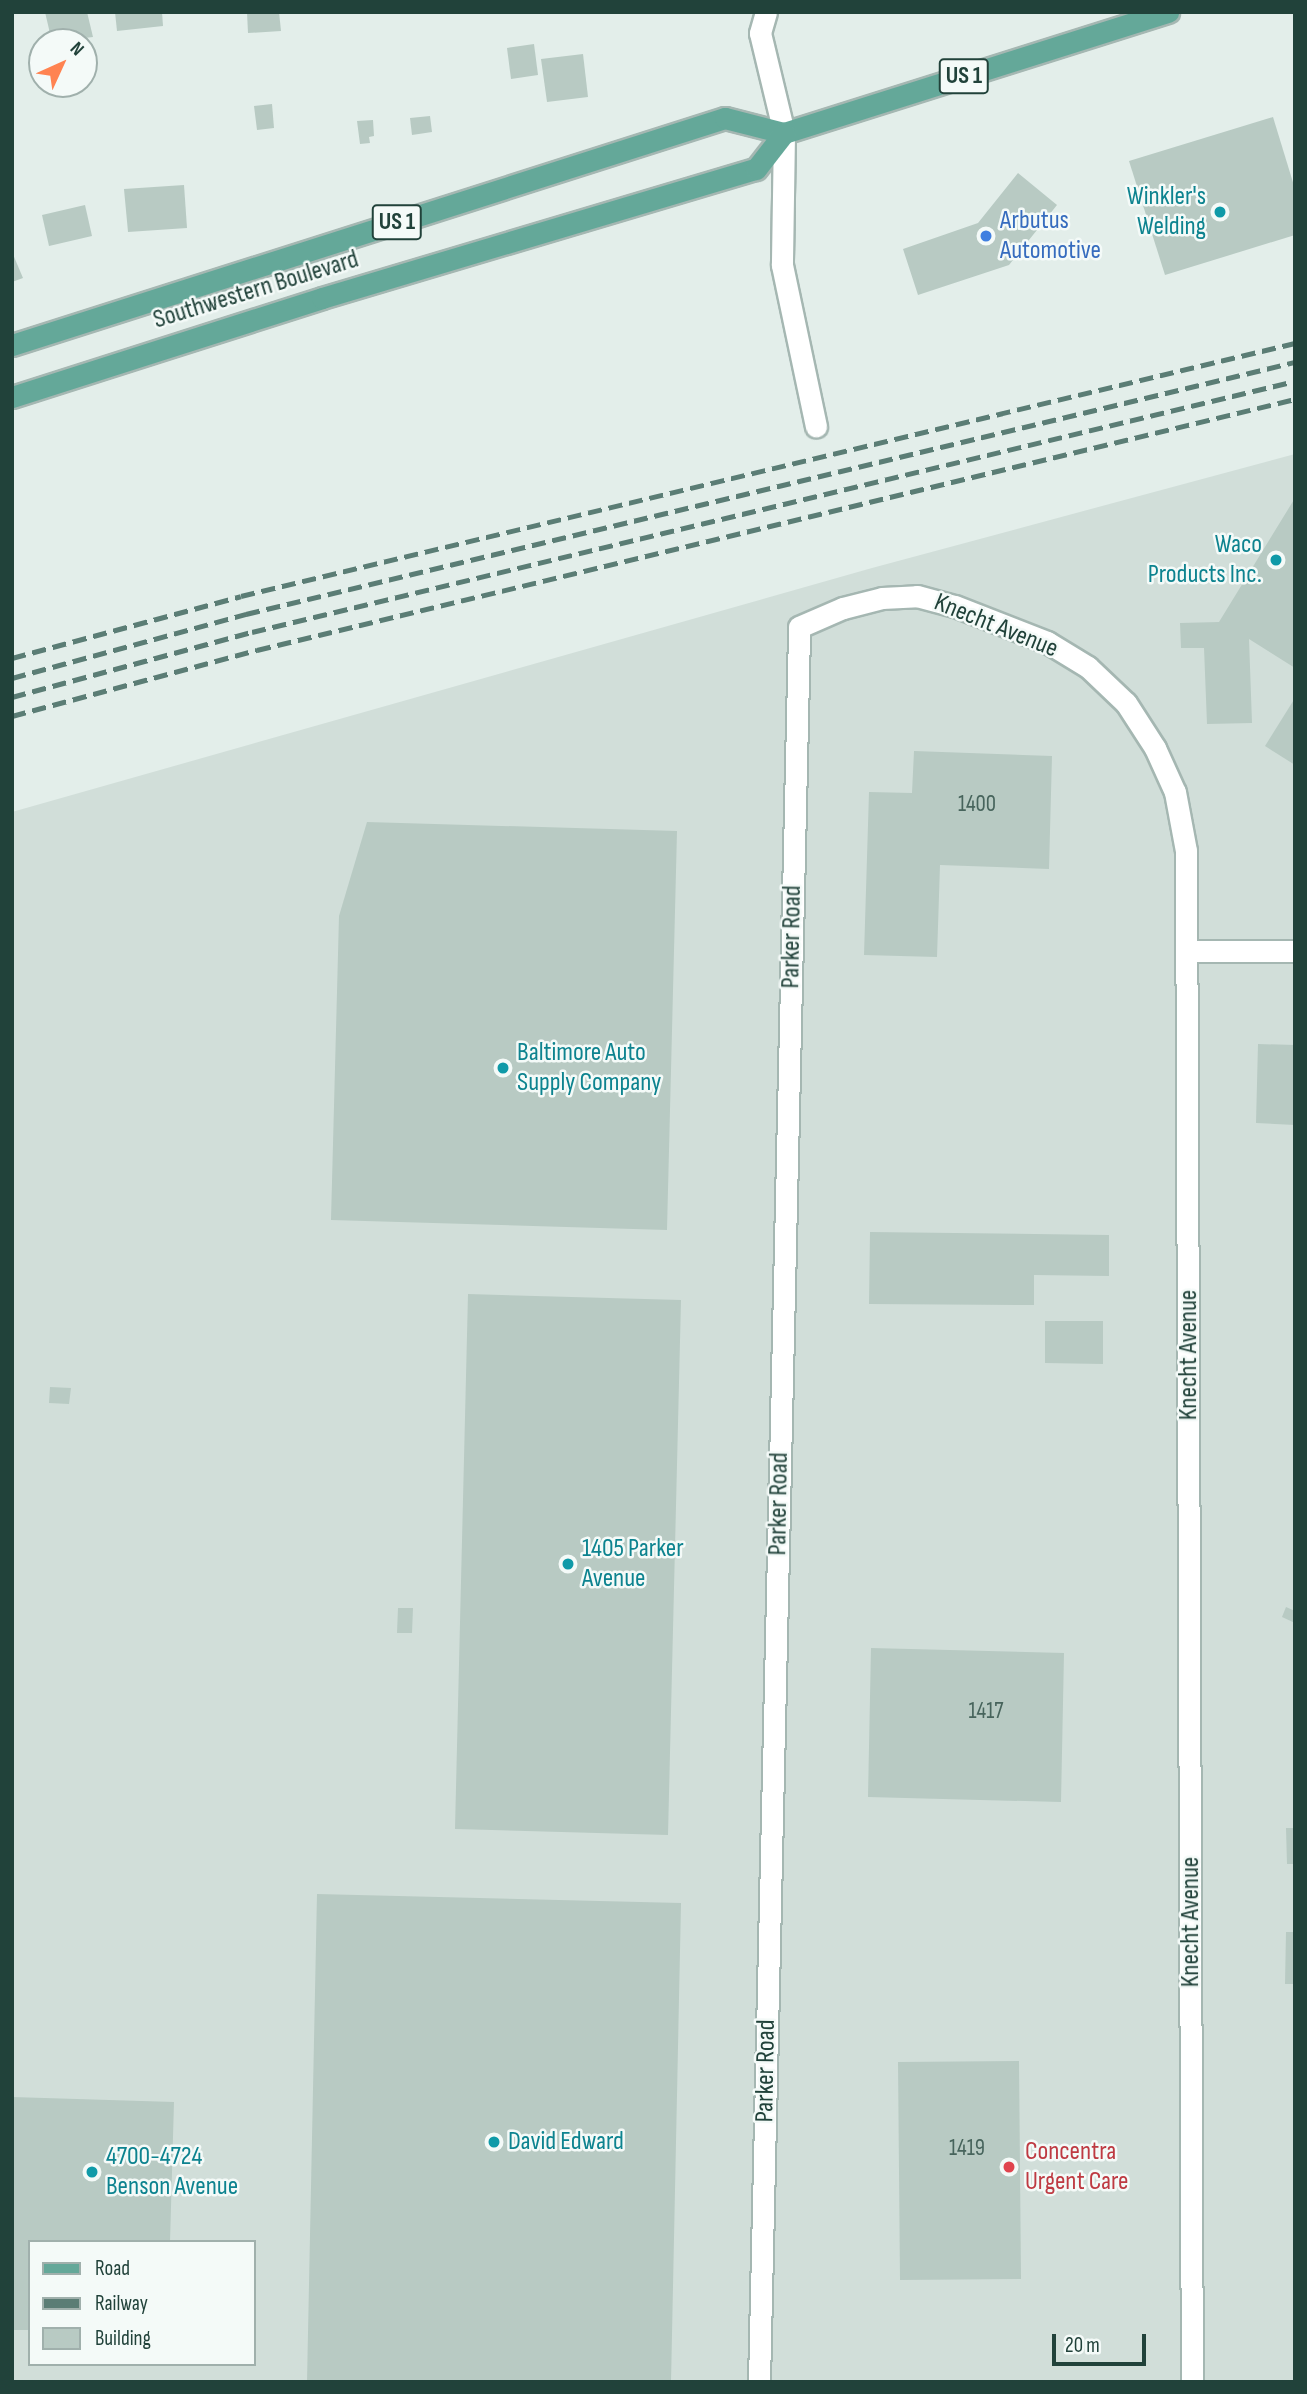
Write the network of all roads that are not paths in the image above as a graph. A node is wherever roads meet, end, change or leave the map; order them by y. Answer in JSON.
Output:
{"nodes":[{"id":1,"x":766,"y":12,"type":"edge"},
{"id":2,"x":1168,"y":12,"type":"edge"},
{"id":3,"x":783,"y":133,"type":"junction"},
{"id":4,"x":12,"y":345,"type":"edge"},
{"id":5,"x":12,"y":397,"type":"edge"},
{"id":6,"x":816,"y":426,"type":"dead end"},
{"id":7,"x":799,"y":627,"type":"joint"},
{"id":8,"x":1186,"y":951,"type":"junction"},
{"id":9,"x":1295,"y":951,"type":"edge"},
{"id":10,"x":759,"y":2382,"type":"edge"},
{"id":11,"x":1192,"y":2382,"type":"edge"}],
"edges":[{"from":1,"to":3,"type":"street"},
{"from":2,"to":3,"type":"main road","number":"US 1"},
{"from":3,"to":4,"type":"main road","name":"Southwestern Boulevard","number":"US 1"},
{"from":3,"to":5,"type":"main road","name":"Southwestern Boulevard","number":"US 1"},
{"from":3,"to":6,"type":"street"},
{"from":7,"to":8,"type":"street","name":"Knecht Avenue"},
{"from":7,"to":10,"type":"street","name":"Parker Road"},
{"from":8,"to":9,"type":"street"},
{"from":8,"to":11,"type":"street","name":"Knecht Avenue"}]}
